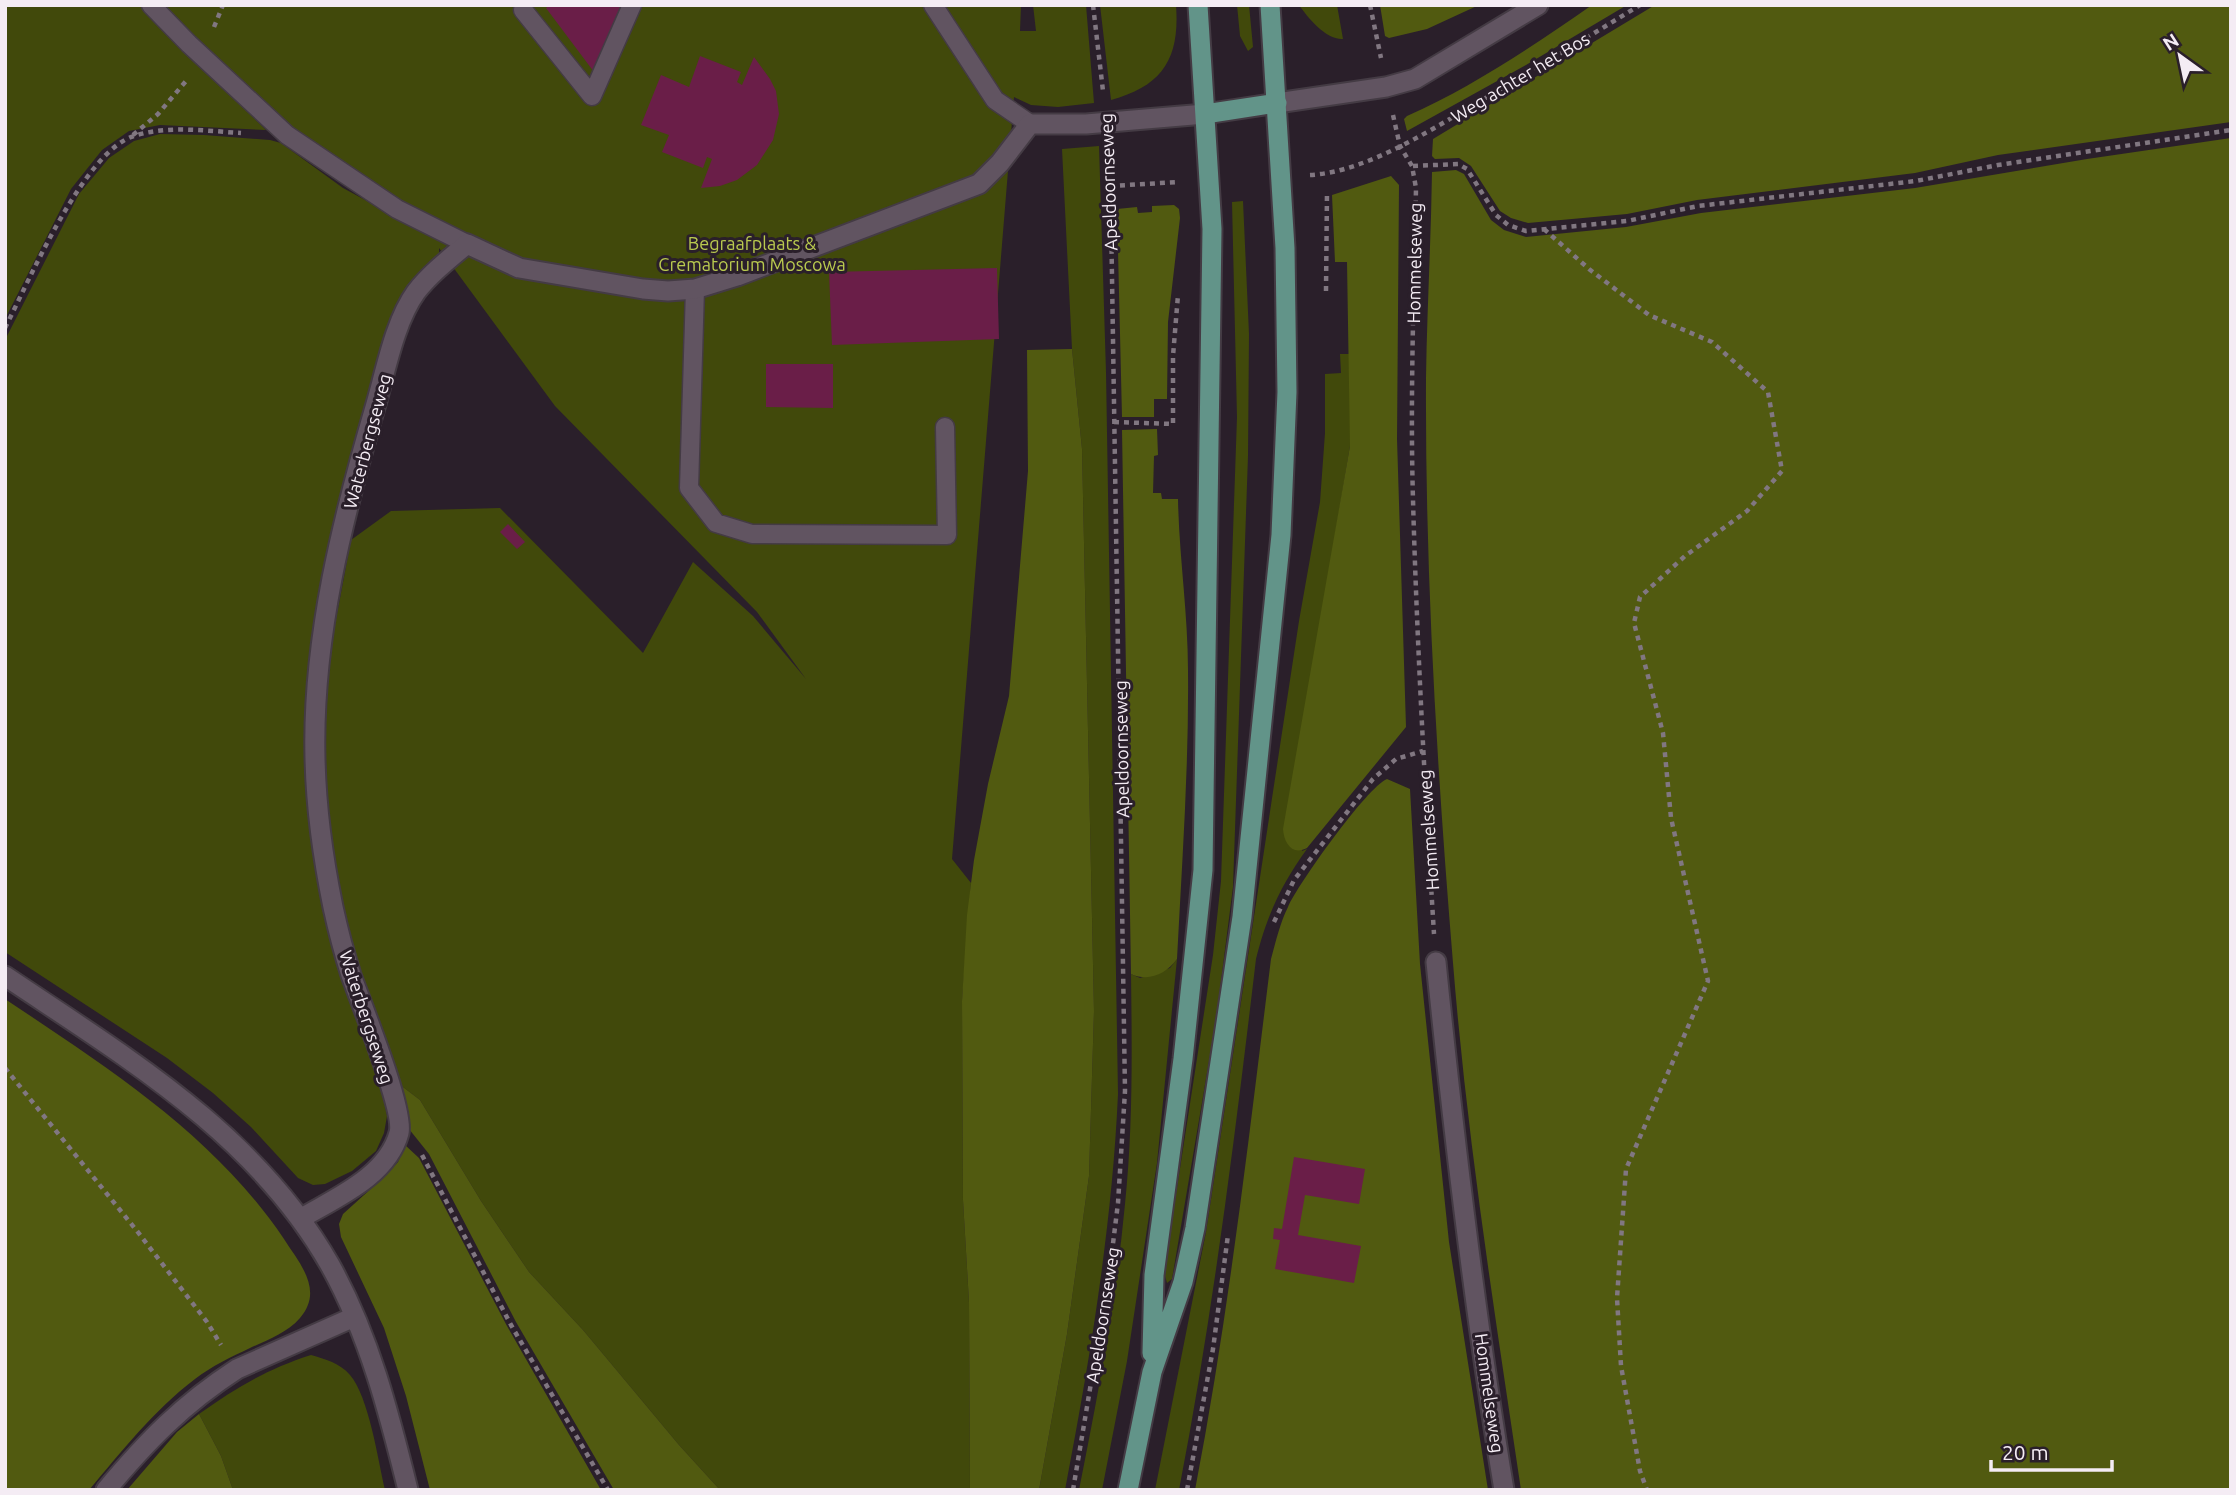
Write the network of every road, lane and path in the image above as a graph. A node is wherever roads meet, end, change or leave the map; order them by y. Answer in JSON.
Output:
{"nodes":[{"id":1,"x":151,"y":5,"type":"edge"},
{"id":2,"x":632,"y":5,"type":"edge"},
{"id":3,"x":933,"y":5,"type":"edge"},
{"id":4,"x":1093,"y":5,"type":"edge"},
{"id":5,"x":1198,"y":5,"type":"edge"},
{"id":6,"x":1270,"y":5,"type":"edge"},
{"id":7,"x":1538,"y":5,"type":"edge"},
{"id":8,"x":1640,"y":5,"type":"edge"},
{"id":9,"x":523,"y":10,"type":"dead end"},
{"id":10,"x":199,"y":54,"type":"junction"},
{"id":11,"x":1277,"y":103,"type":"junction"},
{"id":12,"x":1205,"y":114,"type":"junction"},
{"id":13,"x":1107,"y":122,"type":"junction"},
{"id":14,"x":1030,"y":124,"type":"junction"},
{"id":15,"x":2231,"y":130,"type":"edge"},
{"id":16,"x":287,"y":135,"type":"junction"},
{"id":17,"x":131,"y":136,"type":"junction"},
{"id":18,"x":1399,"y":146,"type":"dead end"},
{"id":19,"x":1327,"y":191,"type":"dead end"},
{"id":20,"x":1544,"y":229,"type":"junction"},
{"id":21,"x":467,"y":244,"type":"junction"},
{"id":22,"x":1178,"y":288,"type":"dead end"},
{"id":23,"x":695,"y":289,"type":"junction"},
{"id":24,"x":1326,"y":291,"type":"dead end"},
{"id":25,"x":5,"y":328,"type":"edge"},
{"id":26,"x":1114,"y":422,"type":"junction"},
{"id":27,"x":945,"y":427,"type":"dead end"},
{"id":28,"x":1423,"y":751,"type":"junction"},
{"id":29,"x":1272,"y":928,"type":"dead end"},
{"id":30,"x":1436,"y":962,"type":"joint"},
{"id":31,"x":5,"y":976,"type":"edge"},
{"id":32,"x":5,"y":1068,"type":"edge"},
{"id":33,"x":400,"y":1131,"type":"junction"},
{"id":34,"x":300,"y":1219,"type":"junction"},
{"id":35,"x":1228,"y":1231,"type":"dead end"},
{"id":36,"x":354,"y":1317,"type":"junction"},
{"id":37,"x":237,"y":1369,"type":"junction"},
{"id":38,"x":1152,"y":1372,"type":"junction"},
{"id":39,"x":106,"y":1490,"type":"edge"},
{"id":40,"x":408,"y":1490,"type":"edge"},
{"id":41,"x":608,"y":1490,"type":"edge"},
{"id":42,"x":1073,"y":1490,"type":"edge"},
{"id":43,"x":1128,"y":1490,"type":"edge"},
{"id":44,"x":1187,"y":1490,"type":"edge"},
{"id":45,"x":1504,"y":1490,"type":"edge"},
{"id":46,"x":1647,"y":1490,"type":"edge"}],
"edges":[{"from":1,"to":10,"type":"lane"},
{"from":2,"to":9,"type":"lane"},
{"from":3,"to":14,"type":"lane"},
{"from":4,"to":13,"type":"path","name":"Apeldoornseweg"},
{"from":5,"to":12,"type":"main road"},
{"from":6,"to":11,"type":"main road"},
{"from":7,"to":11,"type":"street"},
{"from":8,"to":18,"type":"path","name":"Weg achter het Bos"},
{"from":10,"to":16,"type":"lane"},
{"from":10,"to":17,"type":"path"},
{"from":11,"to":12,"type":"main road"},
{"from":11,"to":38,"type":"main road"},
{"from":12,"to":13,"type":"street"},
{"from":12,"to":38,"type":"main road"},
{"from":13,"to":14,"type":"street"},
{"from":13,"to":26,"type":"path","name":"Apeldoornseweg"},
{"from":14,"to":23,"type":"street"},
{"from":15,"to":20,"type":"path"},
{"from":16,"to":17,"type":"path"},
{"from":16,"to":21,"type":"lane"},
{"from":17,"to":25,"type":"path"},
{"from":19,"to":24,"type":"path"},
{"from":20,"to":28,"type":"path","name":"Hommelseweg"},
{"from":20,"to":46,"type":"path"},
{"from":21,"to":23,"type":"street"},
{"from":21,"to":33,"type":"street","name":"Waterbergseweg"},
{"from":22,"to":26,"type":"path"},
{"from":23,"to":27,"type":"lane"},
{"from":26,"to":42,"type":"path","name":"Apeldoornseweg"},
{"from":28,"to":29,"type":"path"},
{"from":28,"to":30,"type":"path","name":"Hommelseweg"},
{"from":30,"to":45,"type":"street","name":"Hommelseweg"},
{"from":31,"to":34,"type":"street"},
{"from":32,"to":37,"type":"path"},
{"from":33,"to":34,"type":"street"},
{"from":33,"to":41,"type":"path"},
{"from":34,"to":36,"type":"street"},
{"from":35,"to":44,"type":"path"},
{"from":36,"to":37,"type":"street"},
{"from":36,"to":40,"type":"street"},
{"from":37,"to":39,"type":"street"},
{"from":38,"to":43,"type":"main road"}]}
